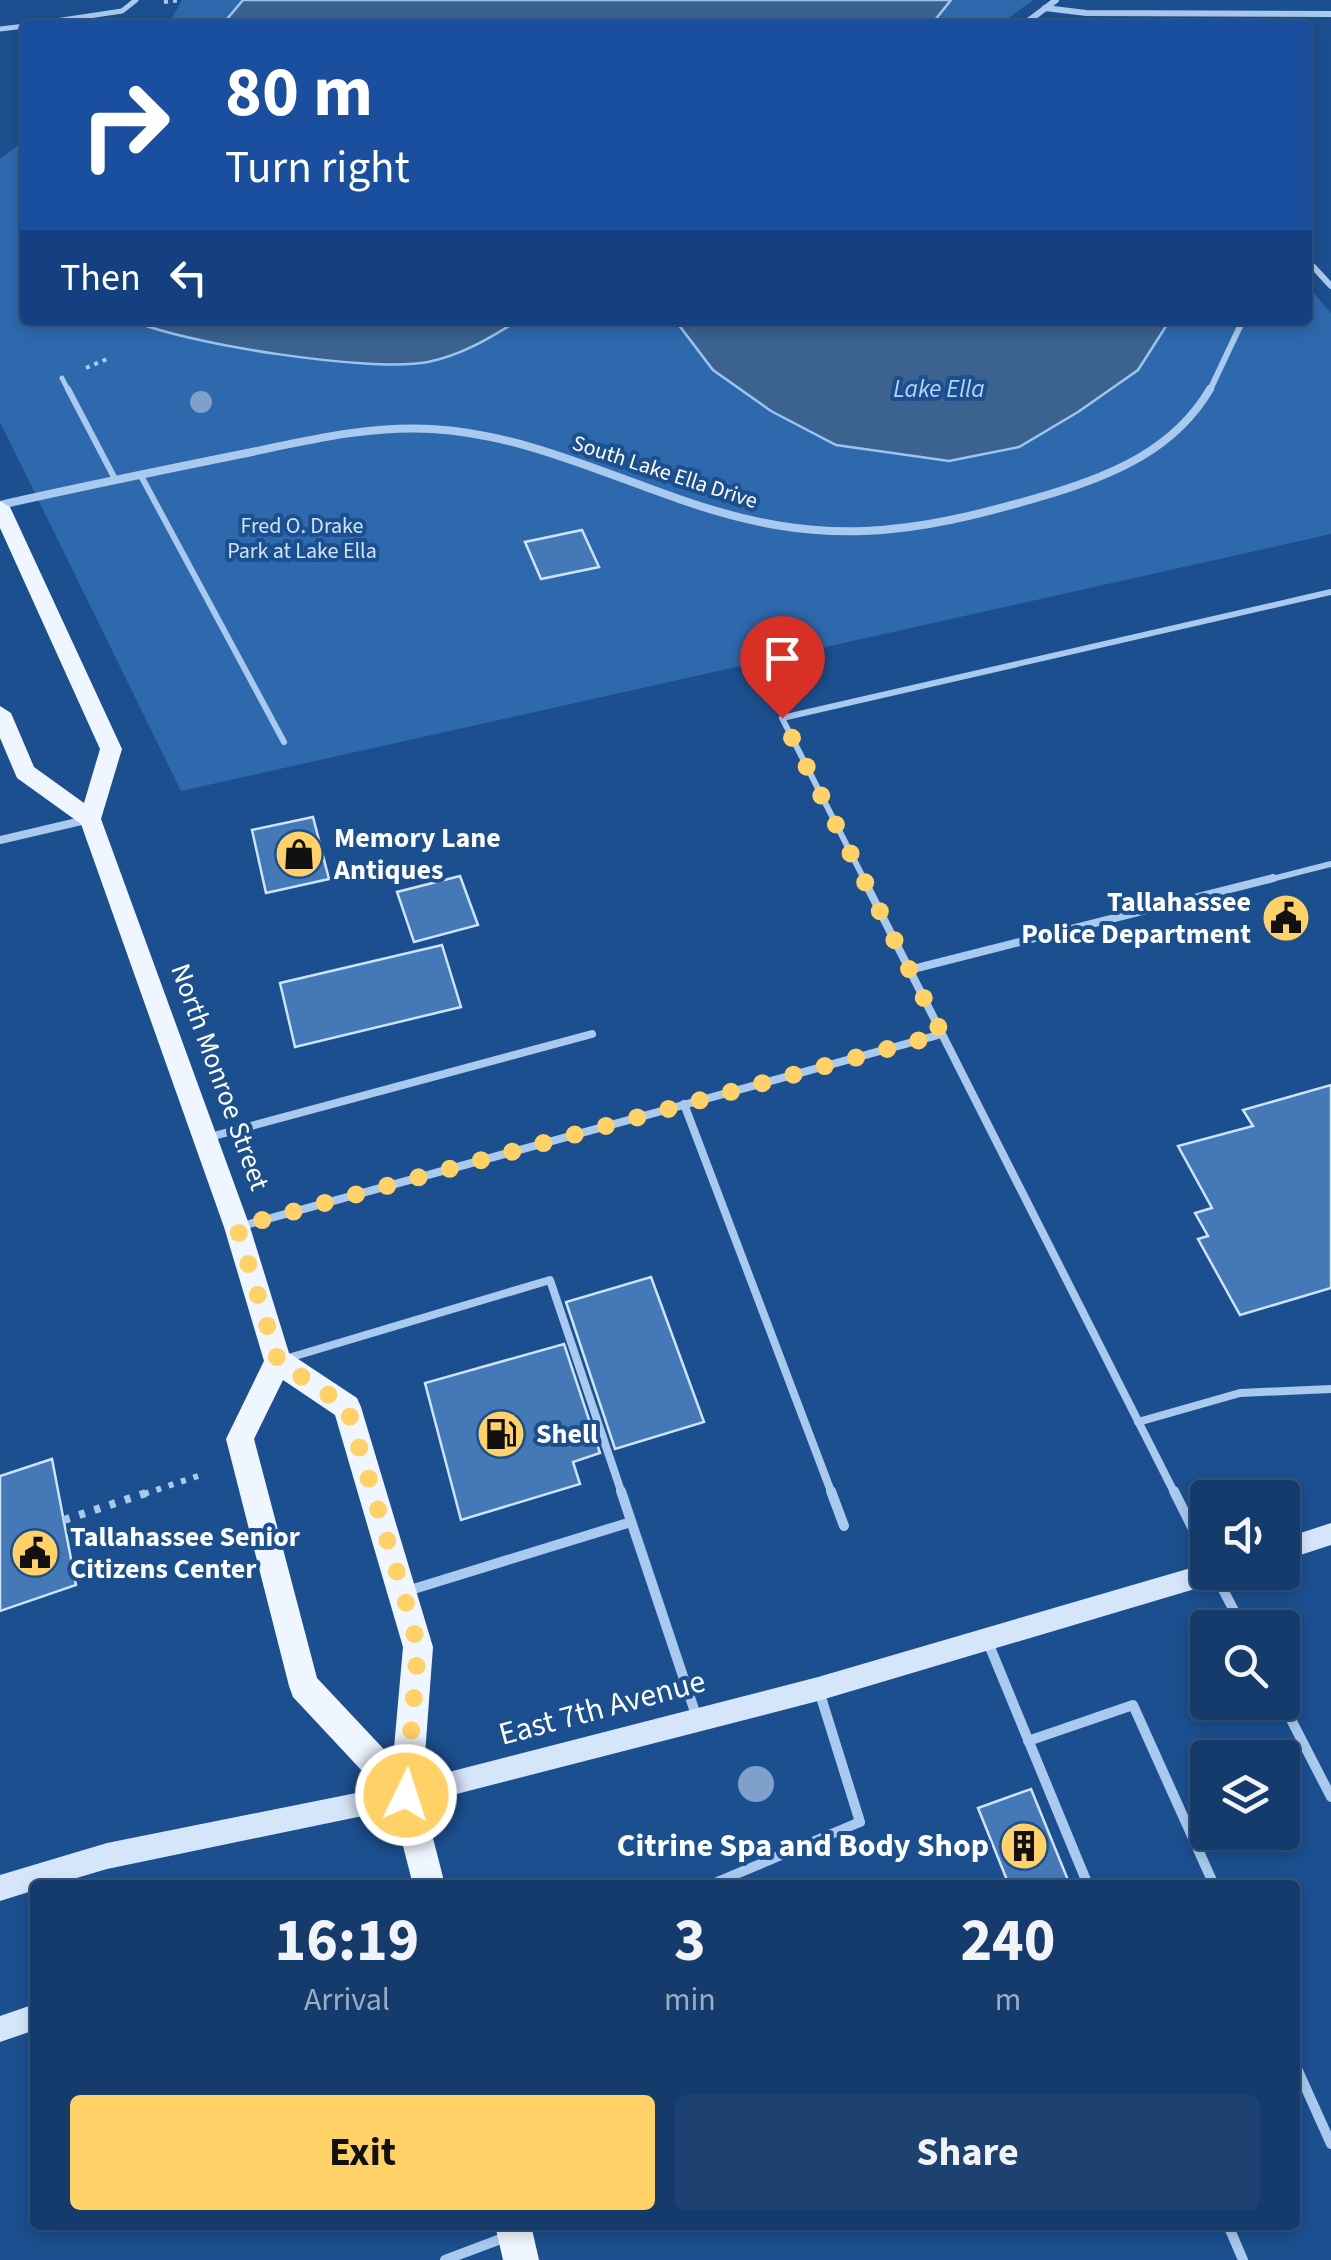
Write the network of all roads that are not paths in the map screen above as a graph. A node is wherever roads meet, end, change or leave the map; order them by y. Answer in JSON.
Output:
{"nodes":[{"id":1,"x":136,"y":0,"type":"edge"},
{"id":2,"x":1056,"y":0,"type":"edge"},
{"id":3,"x":1045,"y":8,"type":"junction"},
{"id":4,"x":1331,"y":14,"type":"edge"},
{"id":5,"x":64,"y":20,"type":"edge"},
{"id":6,"x":1029,"y":20,"type":"edge"},
{"id":7,"x":1312,"y":265,"type":"edge"},
{"id":8,"x":1331,"y":286,"type":"edge"},
{"id":9,"x":1242,"y":325,"type":"edge"},
{"id":10,"x":62,"y":378,"type":"dead end"},
{"id":11,"x":140,"y":474,"type":"junction"},
{"id":12,"x":115,"y":479,"type":"junction"},
{"id":13,"x":0,"y":506,"type":"edge"},
{"id":14,"x":1331,"y":592,"type":"edge"},
{"id":15,"x":0,"y":714,"type":"edge"},
{"id":16,"x":284,"y":742,"type":"dead end"},
{"id":17,"x":90,"y":819,"type":"junction"},
{"id":18,"x":0,"y":840,"type":"edge"},
{"id":19,"x":1331,"y":864,"type":"edge"},
{"id":20,"x":909,"y":970,"type":"junction"},
{"id":21,"x":592,"y":1034,"type":"dead end"},
{"id":22,"x":942,"y":1034,"type":"junction"},
{"id":23,"x":684,"y":1104,"type":"junction"},
{"id":24,"x":205,"y":1138,"type":"junction"},
{"id":25,"x":237,"y":1227,"type":"junction"},
{"id":26,"x":278,"y":1361,"type":"junction"},
{"id":27,"x":1331,"y":1388,"type":"edge"},
{"id":28,"x":1138,"y":1422,"type":"junction"},
{"id":29,"x":631,"y":1522,"type":"junction"},
{"id":30,"x":1190,"y":1525,"type":"edge"},
{"id":31,"x":844,"y":1526,"type":"dead end"},
{"id":32,"x":1331,"y":1534,"type":"edge"},
{"id":33,"x":1300,"y":1544,"type":"edge"},
{"id":34,"x":1190,"y":1580,"type":"edge"},
{"id":35,"x":403,"y":1592,"type":"junction"},
{"id":36,"x":987,"y":1640,"type":"junction"},
{"id":37,"x":818,"y":1689,"type":"junction"},
{"id":38,"x":697,"y":1720,"type":"junction"},
{"id":39,"x":1291,"y":1720,"type":"edge"},
{"id":40,"x":1028,"y":1741,"type":"junction"},
{"id":41,"x":406,"y":1795,"type":"junction"},
{"id":42,"x":1331,"y":1797,"type":"edge"},
{"id":43,"x":428,"y":1880,"type":"edge"},
{"id":44,"x":722,"y":1880,"type":"edge"},
{"id":45,"x":1086,"y":1880,"type":"edge"},
{"id":46,"x":1212,"y":1880,"type":"edge"},
{"id":47,"x":0,"y":1888,"type":"edge"},
{"id":48,"x":30,"y":2019,"type":"edge"},
{"id":49,"x":0,"y":2029,"type":"edge"},
{"id":50,"x":1300,"y":2075,"type":"edge"},
{"id":51,"x":1331,"y":2144,"type":"edge"},
{"id":52,"x":1230,"y":2230,"type":"edge"},
{"id":53,"x":516,"y":2239,"type":"edge"},
{"id":54,"x":445,"y":2260,"type":"edge"},
{"id":55,"x":1242,"y":2260,"type":"edge"}],
"edges":[{"from":1,"to":5,"type":"lane"},
{"from":2,"to":3,"type":"street"},
{"from":3,"to":4,"type":"street"},
{"from":3,"to":6,"type":"street"},
{"from":7,"to":8,"type":"street"},
{"from":9,"to":11,"type":"street","name":"South Lake Ella Drive"},
{"from":10,"to":12,"type":"lane"},
{"from":11,"to":12,"type":"street","name":"South Lake Ella Drive"},
{"from":11,"to":16,"type":"lane"},
{"from":12,"to":13,"type":"street","name":"South Lake Ella Drive"},
{"from":13,"to":17,"type":"main road"},
{"from":14,"to":20,"type":"lane"},
{"from":15,"to":17,"type":"main road"},
{"from":17,"to":18,"type":"street"},
{"from":17,"to":24,"type":"main road","name":"North Monroe Street"},
{"from":19,"to":20,"type":"lane"},
{"from":20,"to":22,"type":"lane"},
{"from":21,"to":24,"type":"lane"},
{"from":22,"to":23,"type":"lane"},
{"from":22,"to":28,"type":"lane"},
{"from":23,"to":25,"type":"lane"},
{"from":23,"to":31,"type":"lane"},
{"from":24,"to":25,"type":"main road","name":"North Monroe Street"},
{"from":25,"to":26,"type":"main road","name":"North Monroe Street"},
{"from":26,"to":29,"type":"lane"},
{"from":26,"to":35,"type":"main road"},
{"from":26,"to":41,"type":"main road"},
{"from":27,"to":28,"type":"lane"},
{"from":28,"to":30,"type":"lane"},
{"from":29,"to":35,"type":"lane"},
{"from":29,"to":38,"type":"lane"},
{"from":32,"to":33,"type":"street"},
{"from":34,"to":36,"type":"street","name":"East 7th Avenue"},
{"from":35,"to":41,"type":"main road"},
{"from":36,"to":37,"type":"street","name":"East 7th Avenue"},
{"from":36,"to":40,"type":"lane"},
{"from":37,"to":38,"type":"street","name":"East 7th Avenue"},
{"from":37,"to":44,"type":"lane"},
{"from":38,"to":41,"type":"street","name":"East 7th Avenue"},
{"from":39,"to":42,"type":"lane"},
{"from":40,"to":45,"type":"lane"},
{"from":40,"to":46,"type":"lane"},
{"from":41,"to":43,"type":"main road"},
{"from":41,"to":47,"type":"street","name":"East 7th Avenue"},
{"from":48,"to":49,"type":"street"},
{"from":50,"to":51,"type":"lane"},
{"from":52,"to":55,"type":"lane"},
{"from":53,"to":54,"type":"lane"}]}
